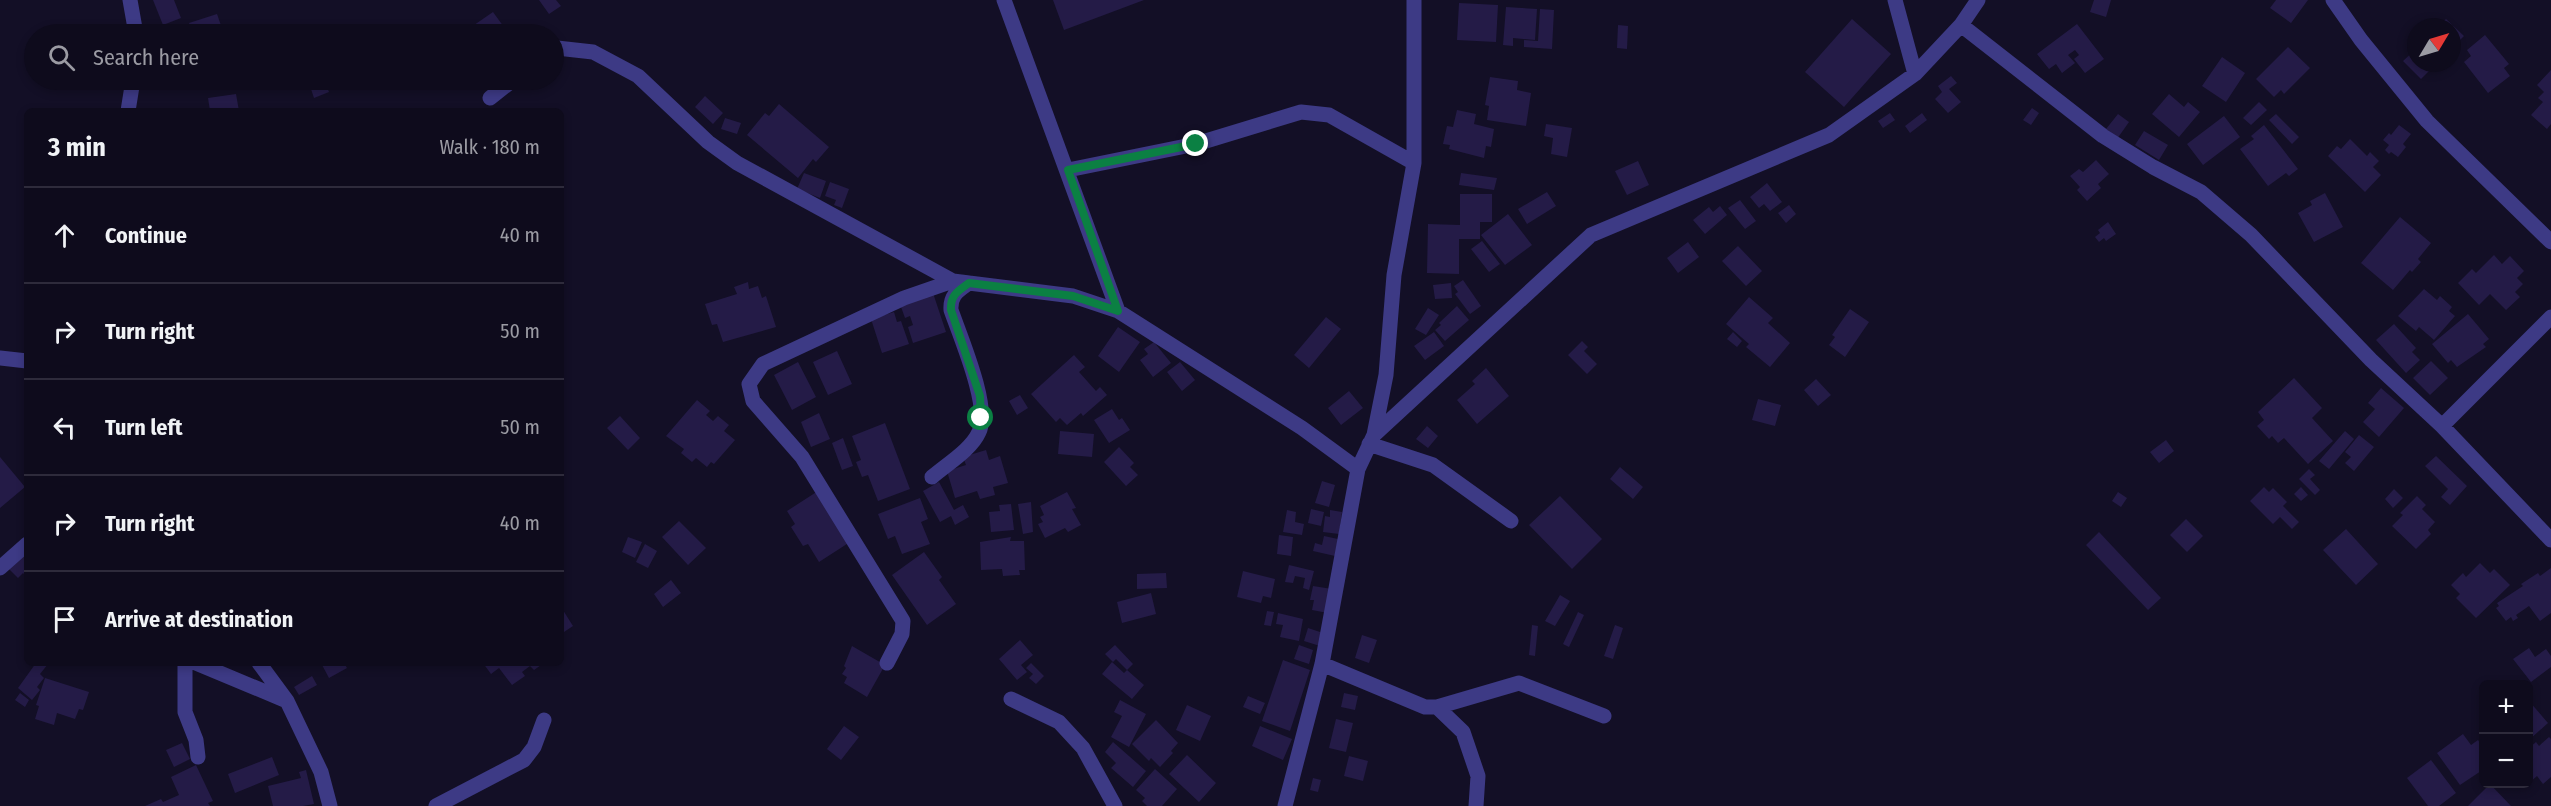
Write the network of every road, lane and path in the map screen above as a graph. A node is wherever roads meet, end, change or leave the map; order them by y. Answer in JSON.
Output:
{"nodes":[{"id":1,"x":129,"y":0,"type":"edge"},
{"id":2,"x":1004,"y":0,"type":"edge"},
{"id":3,"x":1414,"y":0,"type":"edge"},
{"id":4,"x":1895,"y":0,"type":"edge"},
{"id":5,"x":1978,"y":0,"type":"edge"},
{"id":6,"x":2333,"y":0,"type":"edge"},
{"id":7,"x":134,"y":24,"type":"edge"},
{"id":8,"x":1961,"y":26,"type":"junction"},
{"id":9,"x":564,"y":49,"type":"edge"},
{"id":10,"x":1915,"y":74,"type":"junction"},
{"id":11,"x":131,"y":90,"type":"edge"},
{"id":12,"x":500,"y":90,"type":"edge"},
{"id":13,"x":490,"y":98,"type":"dead end"},
{"id":14,"x":128,"y":108,"type":"edge"},
{"id":15,"x":1414,"y":163,"type":"junction"},
{"id":16,"x":1068,"y":170,"type":"junction"},
{"id":17,"x":2551,"y":242,"type":"edge"},
{"id":18,"x":953,"y":281,"type":"junction"},
{"id":19,"x":969,"y":283,"type":"junction"},
{"id":20,"x":1118,"y":311,"type":"junction"},
{"id":21,"x":2551,"y":317,"type":"edge"},
{"id":22,"x":0,"y":358,"type":"edge"},
{"id":23,"x":24,"y":361,"type":"edge"},
{"id":24,"x":2442,"y":426,"type":"junction"},
{"id":25,"x":1372,"y":440,"type":"junction"},
{"id":26,"x":1358,"y":469,"type":"junction"},
{"id":27,"x":932,"y":477,"type":"dead end"},
{"id":28,"x":1511,"y":521,"type":"dead end"},
{"id":29,"x":2551,"y":540,"type":"edge"},
{"id":30,"x":24,"y":547,"type":"edge"},
{"id":31,"x":0,"y":568,"type":"edge"},
{"id":32,"x":887,"y":663,"type":"dead end"},
{"id":33,"x":1322,"y":664,"type":"junction"},
{"id":34,"x":185,"y":666,"type":"edge"},
{"id":35,"x":203,"y":666,"type":"edge"},
{"id":36,"x":261,"y":666,"type":"edge"},
{"id":37,"x":1011,"y":699,"type":"dead end"},
{"id":38,"x":287,"y":701,"type":"junction"},
{"id":39,"x":1437,"y":707,"type":"junction"},
{"id":40,"x":1604,"y":716,"type":"dead end"},
{"id":41,"x":544,"y":720,"type":"dead end"},
{"id":42,"x":198,"y":757,"type":"dead end"},
{"id":43,"x":330,"y":806,"type":"edge"},
{"id":44,"x":436,"y":806,"type":"edge"},
{"id":45,"x":1115,"y":806,"type":"edge"},
{"id":46,"x":1285,"y":806,"type":"edge"},
{"id":47,"x":1476,"y":806,"type":"edge"}],
"edges":[{"from":1,"to":7,"type":"street"},
{"from":2,"to":16,"type":"street"},
{"from":3,"to":15,"type":"street"},
{"from":4,"to":10,"type":"street"},
{"from":5,"to":8,"type":"street"},
{"from":6,"to":17,"type":"street"},
{"from":8,"to":10,"type":"street"},
{"from":8,"to":24,"type":"street"},
{"from":9,"to":18,"type":"street"},
{"from":10,"to":25,"type":"street"},
{"from":11,"to":14,"type":"street"},
{"from":12,"to":13,"type":"street"},
{"from":15,"to":16,"type":"street"},
{"from":15,"to":25,"type":"street"},
{"from":16,"to":20,"type":"street"},
{"from":18,"to":19,"type":"street"},
{"from":18,"to":32,"type":"street"},
{"from":19,"to":20,"type":"street"},
{"from":19,"to":27,"type":"street"},
{"from":20,"to":26,"type":"street"},
{"from":21,"to":24,"type":"street"},
{"from":22,"to":23,"type":"street"},
{"from":24,"to":29,"type":"street"},
{"from":25,"to":26,"type":"street"},
{"from":25,"to":28,"type":"street"},
{"from":26,"to":33,"type":"street"},
{"from":30,"to":31,"type":"street"},
{"from":33,"to":39,"type":"street"},
{"from":33,"to":46,"type":"street"},
{"from":34,"to":42,"type":"street"},
{"from":35,"to":38,"type":"street"},
{"from":36,"to":38,"type":"street"},
{"from":37,"to":45,"type":"street"},
{"from":38,"to":43,"type":"street"},
{"from":39,"to":40,"type":"street"},
{"from":39,"to":47,"type":"street"},
{"from":41,"to":44,"type":"street"}]}
